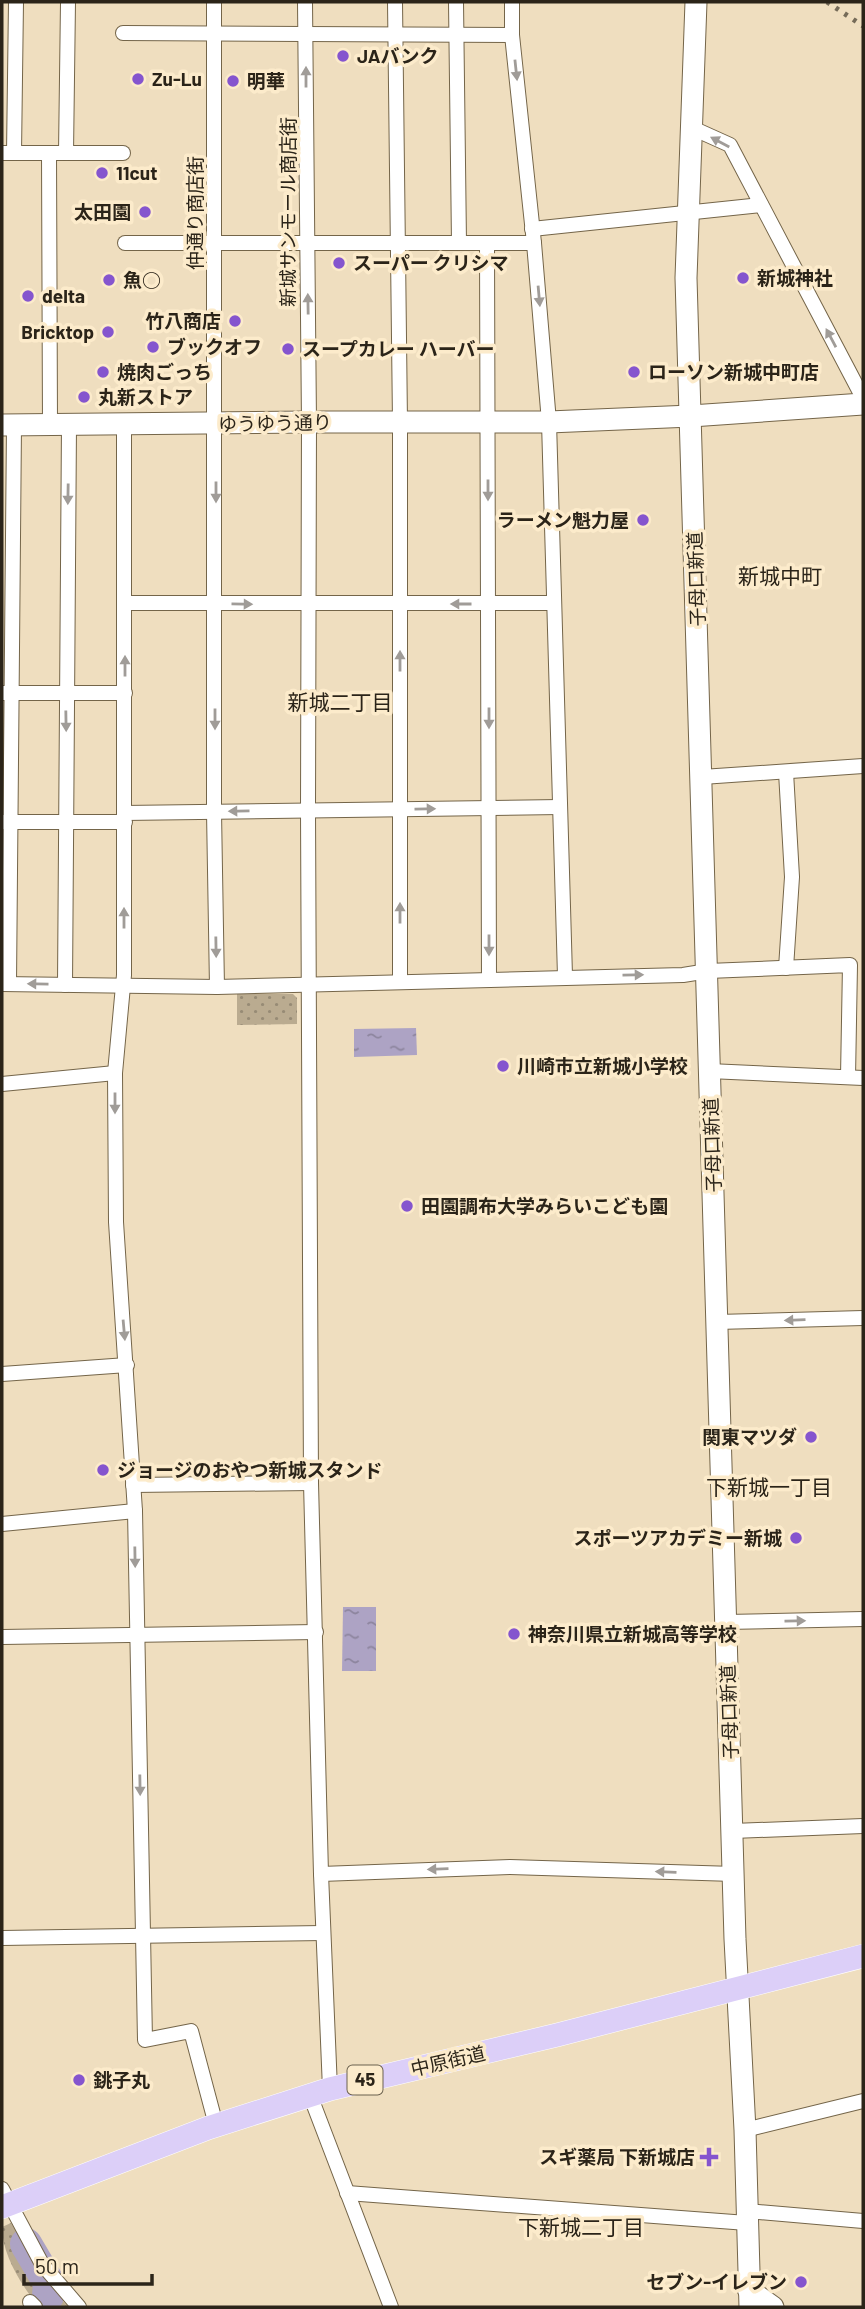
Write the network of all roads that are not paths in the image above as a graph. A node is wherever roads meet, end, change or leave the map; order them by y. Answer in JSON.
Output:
{"nodes":[{"id":1,"x":16,"y":2,"type":"edge"},
{"id":2,"x":68,"y":2,"type":"edge"},
{"id":3,"x":214,"y":2,"type":"edge"},
{"id":4,"x":305,"y":2,"type":"edge"},
{"id":5,"x":395,"y":2,"type":"edge"},
{"id":6,"x":456,"y":2,"type":"edge"},
{"id":7,"x":512,"y":2,"type":"edge"},
{"id":8,"x":695,"y":2,"type":"edge"},
{"id":9,"x":123,"y":33,"type":"dead end"},
{"id":10,"x":214,"y":33,"type":"junction"},
{"id":11,"x":305,"y":33,"type":"junction"},
{"id":12,"x":396,"y":33,"type":"junction"},
{"id":13,"x":456,"y":34,"type":"junction"},
{"id":14,"x":512,"y":35,"type":"junction"},
{"id":15,"x":690,"y":127,"type":"junction"},
{"id":16,"x":8,"y":153,"type":"edge"},
{"id":17,"x":50,"y":153,"type":"junction"},
{"id":18,"x":66,"y":153,"type":"junction"},
{"id":19,"x":124,"y":153,"type":"dead end"},
{"id":20,"x":761,"y":205,"type":"junction"},
{"id":21,"x":687,"y":212,"type":"junction"},
{"id":22,"x":533,"y":236,"type":"junction"},
{"id":23,"x":125,"y":243,"type":"dead end"},
{"id":24,"x":215,"y":243,"type":"junction"},
{"id":25,"x":459,"y":243,"type":"junction"},
{"id":26,"x":487,"y":243,"type":"junction"},
{"id":27,"x":307,"y":244,"type":"junction"},
{"id":28,"x":399,"y":244,"type":"junction"},
{"id":29,"x":863,"y":398,"type":"edge"},
{"id":30,"x":863,"y":404,"type":"edge"},
{"id":31,"x":691,"y":416,"type":"junction"},
{"id":32,"x":309,"y":422,"type":"junction"},
{"id":33,"x":400,"y":422,"type":"junction"},
{"id":34,"x":488,"y":422,"type":"junction"},
{"id":35,"x":549,"y":422,"type":"junction"},
{"id":36,"x":216,"y":423,"type":"junction"},
{"id":37,"x":8,"y":425,"type":"edge"},
{"id":38,"x":60,"y":425,"type":"junction"},
{"id":39,"x":124,"y":425,"type":"junction"},
{"id":40,"x":125,"y":603,"type":"junction"},
{"id":41,"x":554,"y":603,"type":"junction"},
{"id":42,"x":215,"y":604,"type":"junction"},
{"id":43,"x":400,"y":604,"type":"junction"},
{"id":44,"x":489,"y":604,"type":"junction"},
{"id":45,"x":308,"y":605,"type":"junction"},
{"id":46,"x":6,"y":693,"type":"edge"},
{"id":47,"x":66,"y":693,"type":"junction"},
{"id":48,"x":125,"y":693,"type":"junction"},
{"id":49,"x":863,"y":766,"type":"edge"},
{"id":50,"x":786,"y":772,"type":"junction"},
{"id":51,"x":702,"y":777,"type":"junction"},
{"id":52,"x":560,"y":807,"type":"junction"},
{"id":53,"x":489,"y":808,"type":"junction"},
{"id":54,"x":400,"y":809,"type":"junction"},
{"id":55,"x":308,"y":811,"type":"junction"},
{"id":56,"x":214,"y":812,"type":"junction"},
{"id":57,"x":125,"y":817,"type":"junction"},
{"id":58,"x":6,"y":822,"type":"edge"},
{"id":59,"x":67,"y":822,"type":"junction"},
{"id":60,"x":786,"y":968,"type":"junction"},
{"id":61,"x":708,"y":971,"type":"junction"},
{"id":62,"x":565,"y":976,"type":"junction"},
{"id":63,"x":489,"y":978,"type":"junction"},
{"id":64,"x":400,"y":981,"type":"junction"},
{"id":65,"x":5,"y":984,"type":"edge"},
{"id":66,"x":309,"y":984,"type":"junction"},
{"id":67,"x":65,"y":985,"type":"junction"},
{"id":68,"x":124,"y":986,"type":"junction"},
{"id":69,"x":217,"y":987,"type":"junction"},
{"id":70,"x":709,"y":1071,"type":"junction"},
{"id":71,"x":115,"y":1073,"type":"junction"},
{"id":72,"x":848,"y":1077,"type":"junction"},
{"id":73,"x":863,"y":1078,"type":"edge"},
{"id":74,"x":2,"y":1084,"type":"edge"},
{"id":75,"x":863,"y":1318,"type":"edge"},
{"id":76,"x":717,"y":1322,"type":"junction"},
{"id":77,"x":127,"y":1365,"type":"junction"},
{"id":78,"x":2,"y":1374,"type":"edge"},
{"id":79,"x":311,"y":1483,"type":"junction"},
{"id":80,"x":134,"y":1485,"type":"junction"},
{"id":81,"x":135,"y":1511,"type":"junction"},
{"id":82,"x":2,"y":1524,"type":"edge"},
{"id":83,"x":863,"y":1619,"type":"edge"},
{"id":84,"x":726,"y":1622,"type":"junction"},
{"id":85,"x":316,"y":1632,"type":"junction"},
{"id":86,"x":2,"y":1637,"type":"edge"},
{"id":87,"x":136,"y":1637,"type":"junction"},
{"id":88,"x":863,"y":1826,"type":"edge"},
{"id":89,"x":733,"y":1831,"type":"junction"},
{"id":90,"x":321,"y":1874,"type":"junction"},
{"id":91,"x":734,"y":1874,"type":"junction"},
{"id":92,"x":323,"y":1933,"type":"junction"},
{"id":93,"x":144,"y":1937,"type":"junction"},
{"id":94,"x":2,"y":1938,"type":"edge"},
{"id":95,"x":863,"y":1956,"type":"edge"},
{"id":96,"x":738,"y":1987,"type":"junction"},
{"id":97,"x":320,"y":2092,"type":"junction"},
{"id":98,"x":863,"y":2101,"type":"edge"},
{"id":99,"x":216,"y":2125,"type":"junction"},
{"id":100,"x":745,"y":2130,"type":"junction"},
{"id":101,"x":346,"y":2193,"type":"junction"},
{"id":102,"x":4,"y":2200,"type":"edge"},
{"id":103,"x":747,"y":2217,"type":"junction"},
{"id":104,"x":863,"y":2221,"type":"edge"},
{"id":105,"x":748,"y":2301,"type":"edge"},
{"id":106,"x":79,"y":2307,"type":"edge"},
{"id":107,"x":391,"y":2307,"type":"edge"},
{"id":108,"x":773,"y":2307,"type":"edge"}],
"edges":[{"from":1,"to":16,"type":"street"},
{"from":2,"to":18,"type":"street"},
{"from":3,"to":10,"type":"street","name":"仲通り商店街"},
{"from":4,"to":11,"type":"street","name":"新城サンモール商店街"},
{"from":5,"to":12,"type":"street"},
{"from":6,"to":13,"type":"street"},
{"from":7,"to":14,"type":"street"},
{"from":8,"to":15,"type":"street","name":"子母口新道"},
{"from":9,"to":10,"type":"street"},
{"from":10,"to":11,"type":"street"},
{"from":10,"to":24,"type":"street","name":"仲通り商店街"},
{"from":11,"to":12,"type":"street"},
{"from":27,"to":11,"type":"street","name":"新城サンモール商店街","one_way":true},
{"from":12,"to":13,"type":"street"},
{"from":12,"to":28,"type":"street"},
{"from":13,"to":14,"type":"street"},
{"from":13,"to":25,"type":"street"},
{"from":14,"to":22,"type":"street","one_way":true},
{"from":20,"to":15,"type":"street","one_way":true},
{"from":15,"to":21,"type":"street","name":"子母口新道"},
{"from":16,"to":17,"type":"street"},
{"from":17,"to":18,"type":"street"},
{"from":17,"to":38,"type":"street"},
{"from":18,"to":19,"type":"street"},
{"from":20,"to":21,"type":"street"},
{"from":29,"to":20,"type":"street","one_way":true},
{"from":21,"to":22,"type":"street"},
{"from":21,"to":31,"type":"street","name":"子母口新道"},
{"from":22,"to":26,"type":"street"},
{"from":22,"to":35,"type":"street","one_way":true},
{"from":23,"to":24,"type":"street"},
{"from":24,"to":27,"type":"street"},
{"from":24,"to":36,"type":"street","name":"仲通り商店街"},
{"from":25,"to":26,"type":"street"},
{"from":25,"to":28,"type":"street"},
{"from":26,"to":34,"type":"street"},
{"from":27,"to":28,"type":"street"},
{"from":32,"to":27,"type":"street","name":"新城サンモール商店街","one_way":true},
{"from":28,"to":33,"type":"street"},
{"from":30,"to":31,"type":"street","name":"ゆうゆう通り"},
{"from":31,"to":35,"type":"street","name":"ゆうゆう通り"},
{"from":31,"to":51,"type":"street","name":"子母口新道"},
{"from":32,"to":33,"type":"street","name":"ゆうゆう通り"},
{"from":32,"to":36,"type":"street","name":"ゆうゆう通り"},
{"from":32,"to":45,"type":"street","name":"新城サンモール商店街"},
{"from":33,"to":34,"type":"street","name":"ゆうゆう通り"},
{"from":33,"to":43,"type":"street"},
{"from":34,"to":35,"type":"street","name":"ゆうゆう通り"},
{"from":34,"to":44,"type":"street","one_way":true},
{"from":35,"to":41,"type":"street"},
{"from":36,"to":39,"type":"street","name":"ゆうゆう通り"},
{"from":36,"to":42,"type":"street","name":"仲通り商店街","one_way":true},
{"from":37,"to":38,"type":"street","name":"ゆうゆう通り"},
{"from":37,"to":46,"type":"street"},
{"from":38,"to":39,"type":"street","name":"ゆうゆう通り"},
{"from":38,"to":47,"type":"street","one_way":true},
{"from":39,"to":40,"type":"street"},
{"from":40,"to":42,"type":"street"},
{"from":48,"to":40,"type":"street","one_way":true},
{"from":41,"to":44,"type":"street"},
{"from":41,"to":52,"type":"street"},
{"from":42,"to":45,"type":"street","one_way":true},
{"from":42,"to":56,"type":"street","name":"仲通り商店街","one_way":true},
{"from":44,"to":43,"type":"street","one_way":true},
{"from":43,"to":45,"type":"street"},
{"from":54,"to":43,"type":"street","one_way":true},
{"from":44,"to":53,"type":"street","one_way":true},
{"from":45,"to":55,"type":"street","name":"新城サンモール商店街"},
{"from":46,"to":47,"type":"street"},
{"from":46,"to":58,"type":"street"},
{"from":47,"to":48,"type":"street"},
{"from":47,"to":59,"type":"street","one_way":true},
{"from":48,"to":57,"type":"street"},
{"from":49,"to":50,"type":"street"},
{"from":50,"to":51,"type":"street"},
{"from":50,"to":60,"type":"street"},
{"from":51,"to":61,"type":"street","name":"子母口新道"},
{"from":52,"to":53,"type":"street"},
{"from":52,"to":62,"type":"street"},
{"from":54,"to":53,"type":"street","one_way":true},
{"from":53,"to":63,"type":"street","one_way":true},
{"from":54,"to":55,"type":"street"},
{"from":64,"to":54,"type":"street","one_way":true},
{"from":55,"to":56,"type":"street","one_way":true},
{"from":55,"to":66,"type":"street","name":"新城サンモール商店街"},
{"from":56,"to":57,"type":"street"},
{"from":56,"to":69,"type":"street","name":"仲通り商店街","one_way":true},
{"from":57,"to":59,"type":"street"},
{"from":68,"to":57,"type":"street","one_way":true},
{"from":58,"to":59,"type":"street"},
{"from":58,"to":65,"type":"street"},
{"from":59,"to":67,"type":"street"},
{"from":60,"to":61,"type":"street"},
{"from":60,"to":72,"type":"street"},
{"from":62,"to":61,"type":"street","one_way":true},
{"from":61,"to":70,"type":"street","name":"子母口新道"},
{"from":62,"to":63,"type":"street"},
{"from":63,"to":64,"type":"street"},
{"from":64,"to":66,"type":"street"},
{"from":67,"to":65,"type":"street","one_way":true},
{"from":66,"to":69,"type":"street"},
{"from":66,"to":79,"type":"street","name":"新城サンモール商店街"},
{"from":67,"to":68,"type":"street"},
{"from":68,"to":69,"type":"street"},
{"from":68,"to":71,"type":"street"},
{"from":70,"to":72,"type":"street"},
{"from":70,"to":76,"type":"street","name":"子母口新道"},
{"from":71,"to":74,"type":"street"},
{"from":71,"to":77,"type":"street","one_way":true},
{"from":72,"to":73,"type":"street"},
{"from":75,"to":76,"type":"street","one_way":true},
{"from":76,"to":84,"type":"street","name":"子母口新道"},
{"from":77,"to":78,"type":"street"},
{"from":77,"to":80,"type":"street"},
{"from":79,"to":80,"type":"street"},
{"from":79,"to":85,"type":"street","name":"新城サンモール商店街"},
{"from":80,"to":81,"type":"street"},
{"from":81,"to":82,"type":"street"},
{"from":81,"to":87,"type":"street","one_way":true},
{"from":84,"to":83,"type":"street","one_way":true},
{"from":84,"to":89,"type":"street","name":"子母口新道"},
{"from":85,"to":87,"type":"street"},
{"from":85,"to":90,"type":"street","name":"新城サンモール商店街"},
{"from":86,"to":87,"type":"street"},
{"from":87,"to":93,"type":"street","one_way":true},
{"from":88,"to":89,"type":"street"},
{"from":89,"to":91,"type":"street","name":"子母口新道"},
{"from":91,"to":90,"type":"street","one_way":true},
{"from":90,"to":92,"type":"street","name":"新城サンモール商店街"},
{"from":91,"to":96,"type":"street","name":"子母口新道"},
{"from":92,"to":93,"type":"street"},
{"from":92,"to":97,"type":"street","name":"新城サンモール商店街"},
{"from":93,"to":94,"type":"street"},
{"from":93,"to":99,"type":"street"},
{"from":95,"to":96,"type":"main road","name":"中原街道","number":"45"},
{"from":96,"to":97,"type":"main road","name":"中原街道","number":"45"},
{"from":96,"to":100,"type":"street","name":"子母口新道"},
{"from":97,"to":99,"type":"main road","name":"中原街道","number":"45"},
{"from":97,"to":101,"type":"street","name":"新城サンモール商店街"},
{"from":98,"to":100,"type":"street"},
{"from":99,"to":102,"type":"main road","name":"中原街道","number":"45"},
{"from":100,"to":103,"type":"street","name":"子母口新道"},
{"from":101,"to":103,"type":"street"},
{"from":101,"to":107,"type":"street","name":"新城サンモール商店街"},
{"from":102,"to":106,"type":"street"},
{"from":103,"to":104,"type":"street"},
{"from":103,"to":105,"type":"street","name":"子母口新道"},
{"from":105,"to":108,"type":"street"}]}
